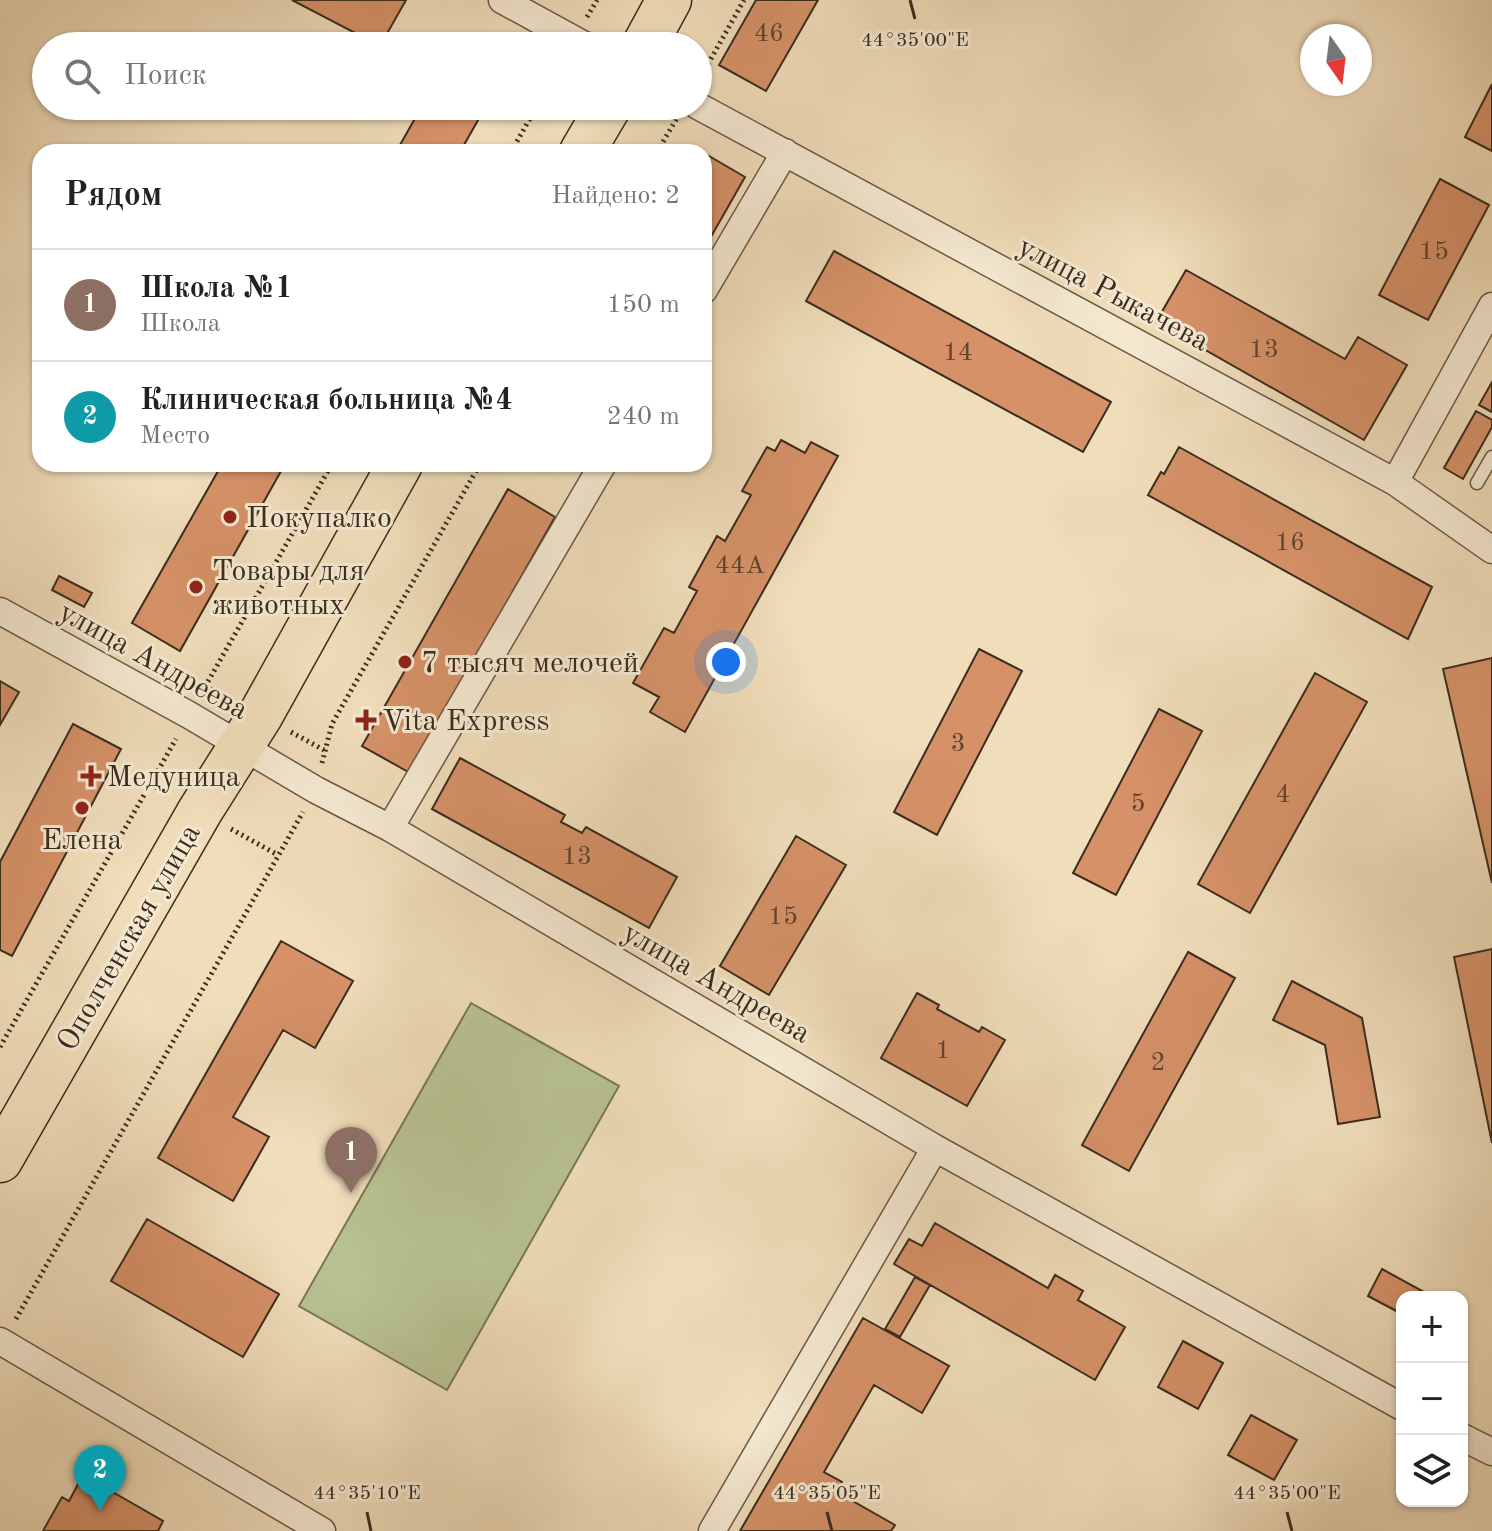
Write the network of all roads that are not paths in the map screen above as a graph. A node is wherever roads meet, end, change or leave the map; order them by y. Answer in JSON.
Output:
{"nodes":[{"id":1,"x":502,"y":0,"type":"edge"},
{"id":2,"x":669,"y":0,"type":"edge"},
{"id":3,"x":560,"y":32,"type":"edge"},
{"id":4,"x":652,"y":32,"type":"edge"},
{"id":5,"x":712,"y":113,"type":"edge"},
{"id":6,"x":601,"y":120,"type":"edge"},
{"id":7,"x":587,"y":144,"type":"edge"},
{"id":8,"x":785,"y":152,"type":"junction"},
{"id":9,"x":712,"y":276,"type":"edge"},
{"id":10,"x":1490,"y":313,"type":"edge"},
{"id":11,"x":1492,"y":457,"type":"edge"},
{"id":12,"x":396,"y":472,"type":"edge"},
{"id":13,"x":598,"y":472,"type":"edge"},
{"id":14,"x":1395,"y":482,"type":"junction"},
{"id":15,"x":1477,"y":483,"type":"dead end"},
{"id":16,"x":1492,"y":550,"type":"edge"},
{"id":17,"x":0,"y":611,"type":"edge"},
{"id":18,"x":242,"y":746,"type":"junction"},
{"id":19,"x":390,"y":828,"type":"junction"},
{"id":20,"x":935,"y":1148,"type":"junction"},
{"id":21,"x":0,"y":1160,"type":"edge"},
{"id":22,"x":1,"y":1342,"type":"edge"},
{"id":23,"x":1396,"y":1404,"type":"edge"},
{"id":24,"x":1468,"y":1440,"type":"edge"},
{"id":25,"x":1492,"y":1452,"type":"edge"},
{"id":26,"x":322,"y":1531,"type":"edge"},
{"id":27,"x":712,"y":1531,"type":"edge"}],
"edges":[{"from":1,"to":3,"type":"street"},
{"from":2,"to":4,"type":"highway"},
{"from":5,"to":8,"type":"street","name":"улица Рыкачева"},
{"from":6,"to":7,"type":"highway"},
{"from":8,"to":9,"type":"street"},
{"from":8,"to":14,"type":"street","name":"улица Рыкачева"},
{"from":10,"to":14,"type":"street"},
{"from":11,"to":15,"type":"lane"},
{"from":12,"to":18,"type":"highway","name":"Ополченская улица"},
{"from":13,"to":19,"type":"street"},
{"from":14,"to":16,"type":"street","name":"улица Рыкачева"},
{"from":17,"to":18,"type":"street","name":"улица Андреева"},
{"from":18,"to":19,"type":"street","name":"улица Андреева"},
{"from":18,"to":21,"type":"highway","name":"Ополченская улица"},
{"from":19,"to":20,"type":"street","name":"улица Андреева"},
{"from":20,"to":23,"type":"street","name":"улица Андреева"},
{"from":20,"to":27,"type":"street"},
{"from":22,"to":26,"type":"street"},
{"from":24,"to":25,"type":"street"}]}
